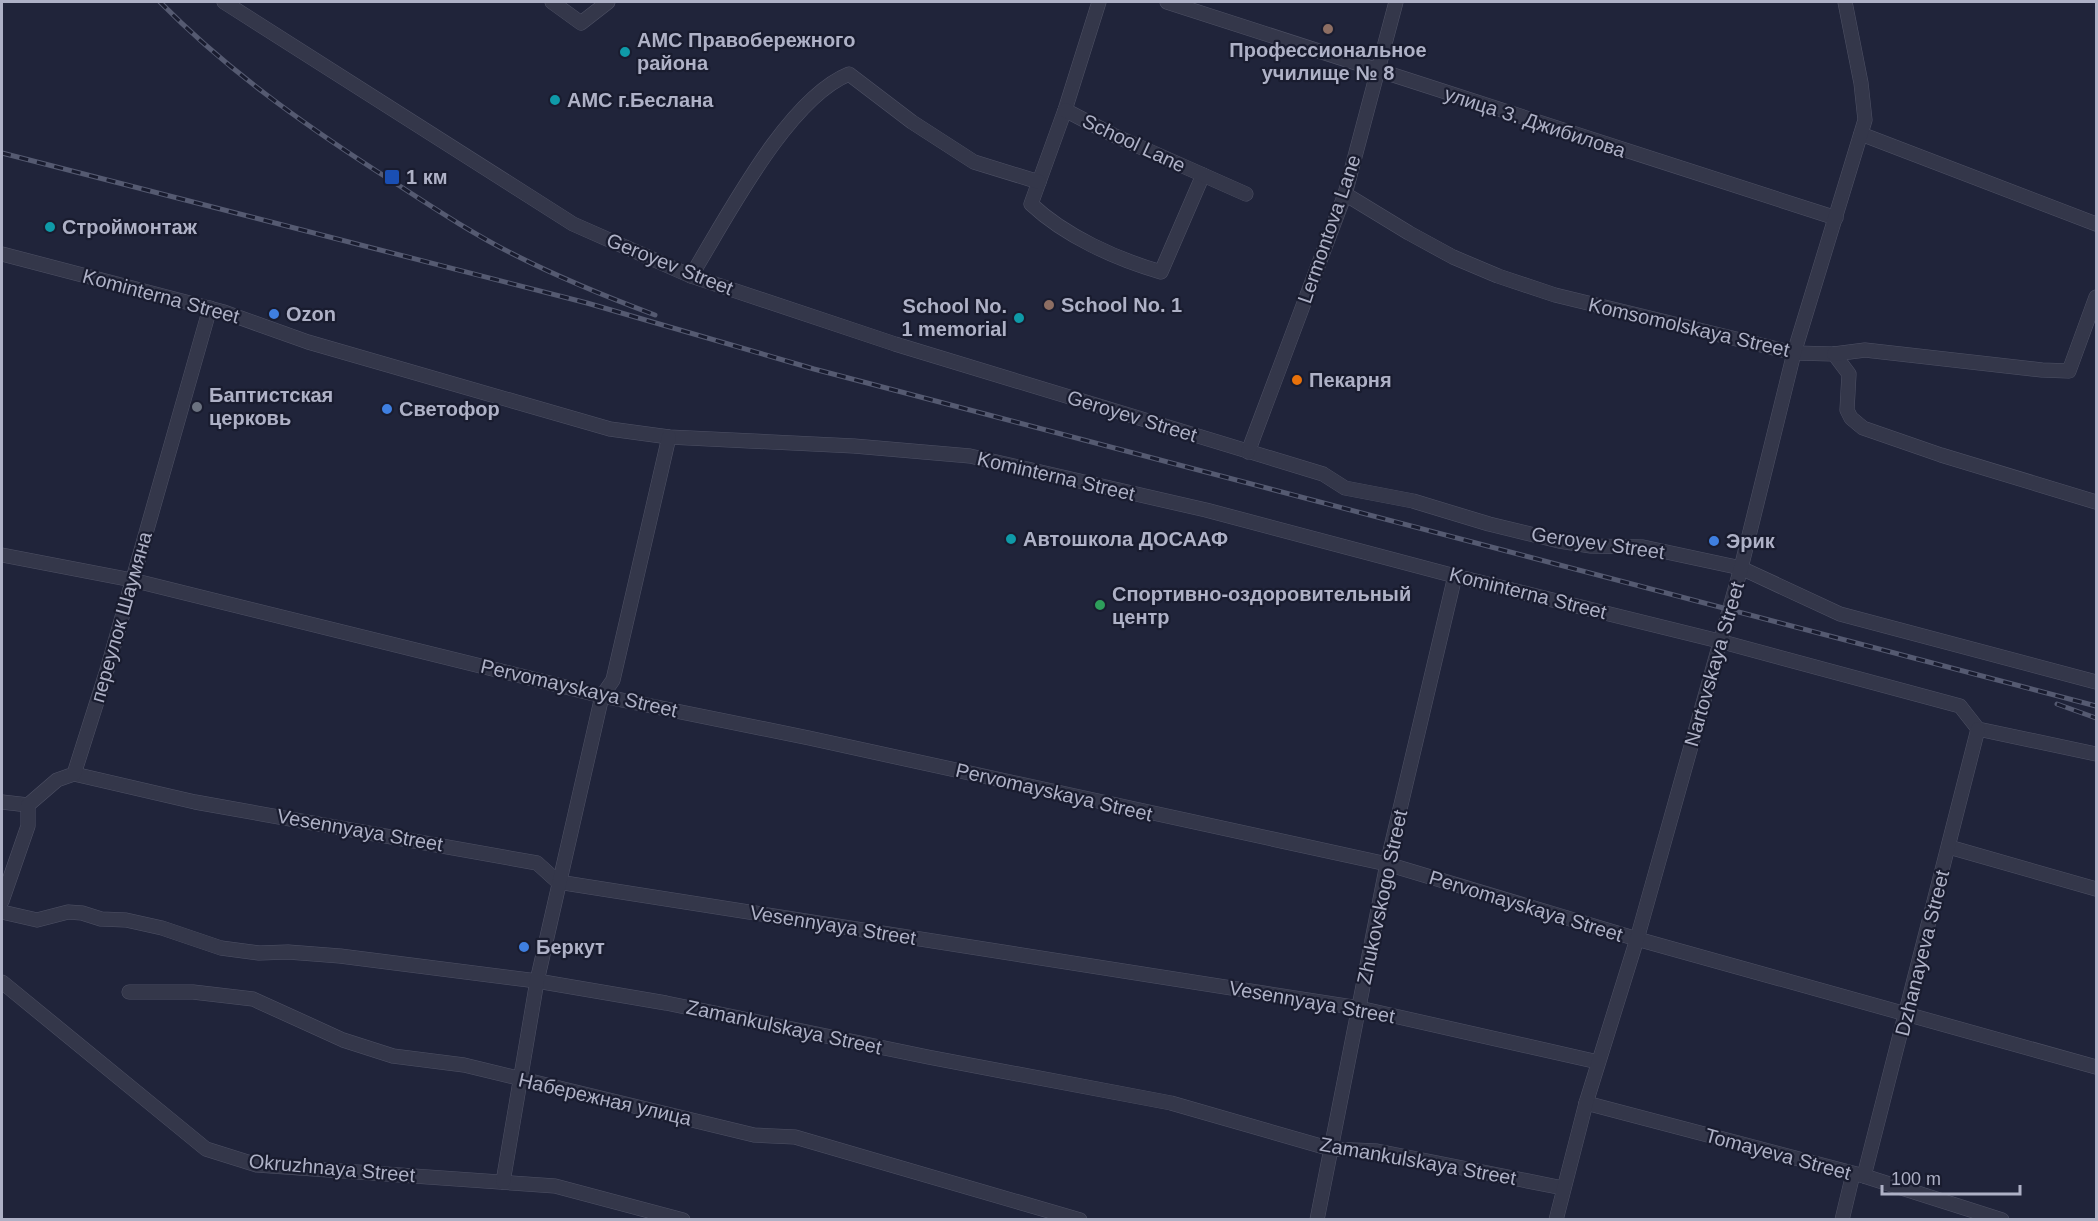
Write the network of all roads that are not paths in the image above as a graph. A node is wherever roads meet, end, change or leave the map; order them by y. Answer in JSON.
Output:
{"nodes":[{"id":1,"x":224,"y":2,"type":"edge"},
{"id":2,"x":552,"y":2,"type":"edge"},
{"id":3,"x":608,"y":2,"type":"edge"},
{"id":4,"x":1099,"y":2,"type":"edge"},
{"id":5,"x":1167,"y":2,"type":"edge"},
{"id":6,"x":1396,"y":2,"type":"edge"},
{"id":7,"x":1845,"y":2,"type":"edge"},
{"id":8,"x":1379,"y":72,"type":"junction"},
{"id":9,"x":1065,"y":110,"type":"junction"},
{"id":10,"x":1861,"y":134,"type":"junction"},
{"id":11,"x":1203,"y":175,"type":"junction"},
{"id":12,"x":1039,"y":182,"type":"junction"},
{"id":13,"x":1246,"y":194,"type":"dead end"},
{"id":14,"x":1345,"y":194,"type":"junction"},
{"id":15,"x":1836,"y":218,"type":"junction"},
{"id":16,"x":2097,"y":224,"type":"edge"},
{"id":17,"x":2,"y":254,"type":"edge"},
{"id":18,"x":691,"y":276,"type":"junction"},
{"id":19,"x":2097,"y":297,"type":"edge"},
{"id":20,"x":210,"y":308,"type":"junction"},
{"id":21,"x":1794,"y":353,"type":"junction"},
{"id":22,"x":1834,"y":354,"type":"junction"},
{"id":23,"x":669,"y":437,"type":"junction"},
{"id":24,"x":1248,"y":452,"type":"junction"},
{"id":25,"x":2097,"y":502,"type":"edge"},
{"id":26,"x":2,"y":555,"type":"edge"},
{"id":27,"x":1741,"y":568,"type":"junction"},
{"id":28,"x":1455,"y":576,"type":"junction"},
{"id":29,"x":132,"y":580,"type":"junction"},
{"id":30,"x":1719,"y":641,"type":"junction"},
{"id":31,"x":2097,"y":682,"type":"edge"},
{"id":32,"x":602,"y":696,"type":"junction"},
{"id":33,"x":1978,"y":729,"type":"junction"},
{"id":34,"x":2097,"y":754,"type":"edge"},
{"id":35,"x":74,"y":774,"type":"junction"},
{"id":36,"x":2,"y":802,"type":"edge"},
{"id":37,"x":28,"y":805,"type":"junction"},
{"id":38,"x":1949,"y":847,"type":"junction"},
{"id":39,"x":1387,"y":864,"type":"junction"},
{"id":40,"x":558,"y":882,"type":"junction"},
{"id":41,"x":2097,"y":889,"type":"edge"},
{"id":42,"x":2,"y":901,"type":"edge"},
{"id":43,"x":2,"y":912,"type":"edge"},
{"id":44,"x":1637,"y":939,"type":"junction"},
{"id":45,"x":537,"y":981,"type":"junction"},
{"id":46,"x":2,"y":982,"type":"edge"},
{"id":47,"x":129,"y":992,"type":"dead end"},
{"id":48,"x":1359,"y":1008,"type":"junction"},
{"id":49,"x":1907,"y":1015,"type":"junction"},
{"id":50,"x":1598,"y":1062,"type":"junction"},
{"id":51,"x":2097,"y":1067,"type":"edge"},
{"id":52,"x":520,"y":1080,"type":"junction"},
{"id":53,"x":1586,"y":1103,"type":"junction"},
{"id":54,"x":1331,"y":1149,"type":"junction"},
{"id":55,"x":1858,"y":1175,"type":"junction"},
{"id":56,"x":503,"y":1182,"type":"junction"},
{"id":57,"x":1563,"y":1188,"type":"junction"},
{"id":58,"x":683,"y":1220,"type":"edge"},
{"id":59,"x":1080,"y":1220,"type":"edge"},
{"id":60,"x":1317,"y":1220,"type":"edge"},
{"id":61,"x":1556,"y":1220,"type":"edge"},
{"id":62,"x":1842,"y":1220,"type":"edge"},
{"id":63,"x":2002,"y":1220,"type":"edge"}],
"edges":[{"from":1,"to":18,"type":"street","name":"Geroyev Street"},
{"from":2,"to":3,"type":"street"},
{"from":4,"to":9,"type":"street","name":"School Lane"},
{"from":5,"to":8,"type":"street","name":"улица З. Джибилова"},
{"from":6,"to":8,"type":"street","name":"Lermontova Lane"},
{"from":7,"to":10,"type":"street","name":"Nartovskaya Street"},
{"from":8,"to":14,"type":"street","name":"Lermontova Lane"},
{"from":8,"to":15,"type":"street","name":"улица З. Джибилова"},
{"from":9,"to":11,"type":"street","name":"School Lane"},
{"from":9,"to":12,"type":"street","name":"School Lane"},
{"from":10,"to":15,"type":"street","name":"Nartovskaya Street"},
{"from":10,"to":16,"type":"street"},
{"from":11,"to":12,"type":"street","name":"School Lane"},
{"from":11,"to":13,"type":"street","name":"School Lane"},
{"from":12,"to":18,"type":"street"},
{"from":14,"to":21,"type":"street","name":"Komsomolskaya Street"},
{"from":14,"to":24,"type":"street","name":"Lermontova Lane"},
{"from":15,"to":21,"type":"street","name":"Nartovskaya Street"},
{"from":17,"to":20,"type":"street","name":"Kominterna Street"},
{"from":18,"to":24,"type":"street","name":"Geroyev Street"},
{"from":19,"to":22,"type":"street","name":"Komsomolskaya Street"},
{"from":20,"to":23,"type":"street","name":"Kominterna Street"},
{"from":20,"to":29,"type":"street","name":"переулок Шаумяна"},
{"from":21,"to":22,"type":"street","name":"Komsomolskaya Street"},
{"from":21,"to":27,"type":"street","name":"Nartovskaya Street"},
{"from":22,"to":25,"type":"street"},
{"from":23,"to":28,"type":"street","name":"Kominterna Street"},
{"from":23,"to":32,"type":"street"},
{"from":24,"to":27,"type":"street","name":"Geroyev Street"},
{"from":26,"to":29,"type":"street","name":"Pervomayskaya Street"},
{"from":27,"to":30,"type":"street","name":"Nartovskaya Street"},
{"from":27,"to":31,"type":"street","name":"Geroyev Street"},
{"from":28,"to":30,"type":"street","name":"Kominterna Street"},
{"from":28,"to":39,"type":"street","name":"Zhukovskogo Street"},
{"from":29,"to":32,"type":"street","name":"Pervomayskaya Street"},
{"from":29,"to":35,"type":"street","name":"переулок Шаумяна"},
{"from":30,"to":33,"type":"street","name":"Kominterna Street"},
{"from":30,"to":44,"type":"street","name":"Nartovskaya Street"},
{"from":32,"to":39,"type":"street","name":"Pervomayskaya Street"},
{"from":32,"to":40,"type":"street"},
{"from":33,"to":34,"type":"street"},
{"from":33,"to":38,"type":"street","name":"Dzhanayeva Street"},
{"from":35,"to":37,"type":"street"},
{"from":35,"to":40,"type":"street","name":"Vesennyaya Street"},
{"from":36,"to":37,"type":"street"},
{"from":37,"to":42,"type":"street"},
{"from":38,"to":41,"type":"street"},
{"from":38,"to":49,"type":"street","name":"Dzhanayeva Street"},
{"from":39,"to":44,"type":"street","name":"Pervomayskaya Street"},
{"from":39,"to":48,"type":"street","name":"Zhukovskogo Street"},
{"from":40,"to":45,"type":"street"},
{"from":40,"to":48,"type":"street","name":"Vesennyaya Street"},
{"from":43,"to":45,"type":"street","name":"Zamankulskaya Street"},
{"from":44,"to":49,"type":"street","name":"Pervomayskaya Street"},
{"from":44,"to":50,"type":"street","name":"Nartovskaya Street"},
{"from":45,"to":52,"type":"street"},
{"from":45,"to":54,"type":"street","name":"Zamankulskaya Street"},
{"from":46,"to":56,"type":"street","name":"Okruzhnaya Street"},
{"from":47,"to":52,"type":"street","name":"Набережная улица"},
{"from":48,"to":50,"type":"street","name":"Vesennyaya Street"},
{"from":48,"to":54,"type":"street","name":"Zhukovskogo Street"},
{"from":49,"to":51,"type":"street","name":"Pervomayskaya Street"},
{"from":49,"to":55,"type":"street","name":"Dzhanayeva Street"},
{"from":50,"to":53,"type":"street","name":"Nartovskaya Street"},
{"from":52,"to":56,"type":"street"},
{"from":52,"to":59,"type":"street","name":"Набережная улица"},
{"from":53,"to":55,"type":"street","name":"Tomayeva Street"},
{"from":53,"to":57,"type":"street","name":"Nartovskaya Street"},
{"from":54,"to":57,"type":"street","name":"Zamankulskaya Street"},
{"from":54,"to":60,"type":"street","name":"Zhukovskogo Street"},
{"from":55,"to":62,"type":"street","name":"Dzhanayeva Street"},
{"from":55,"to":63,"type":"street","name":"Tomayeva Street"},
{"from":56,"to":58,"type":"street","name":"Okruzhnaya Street"},
{"from":57,"to":61,"type":"street","name":"Nartovskaya Street"}]}
